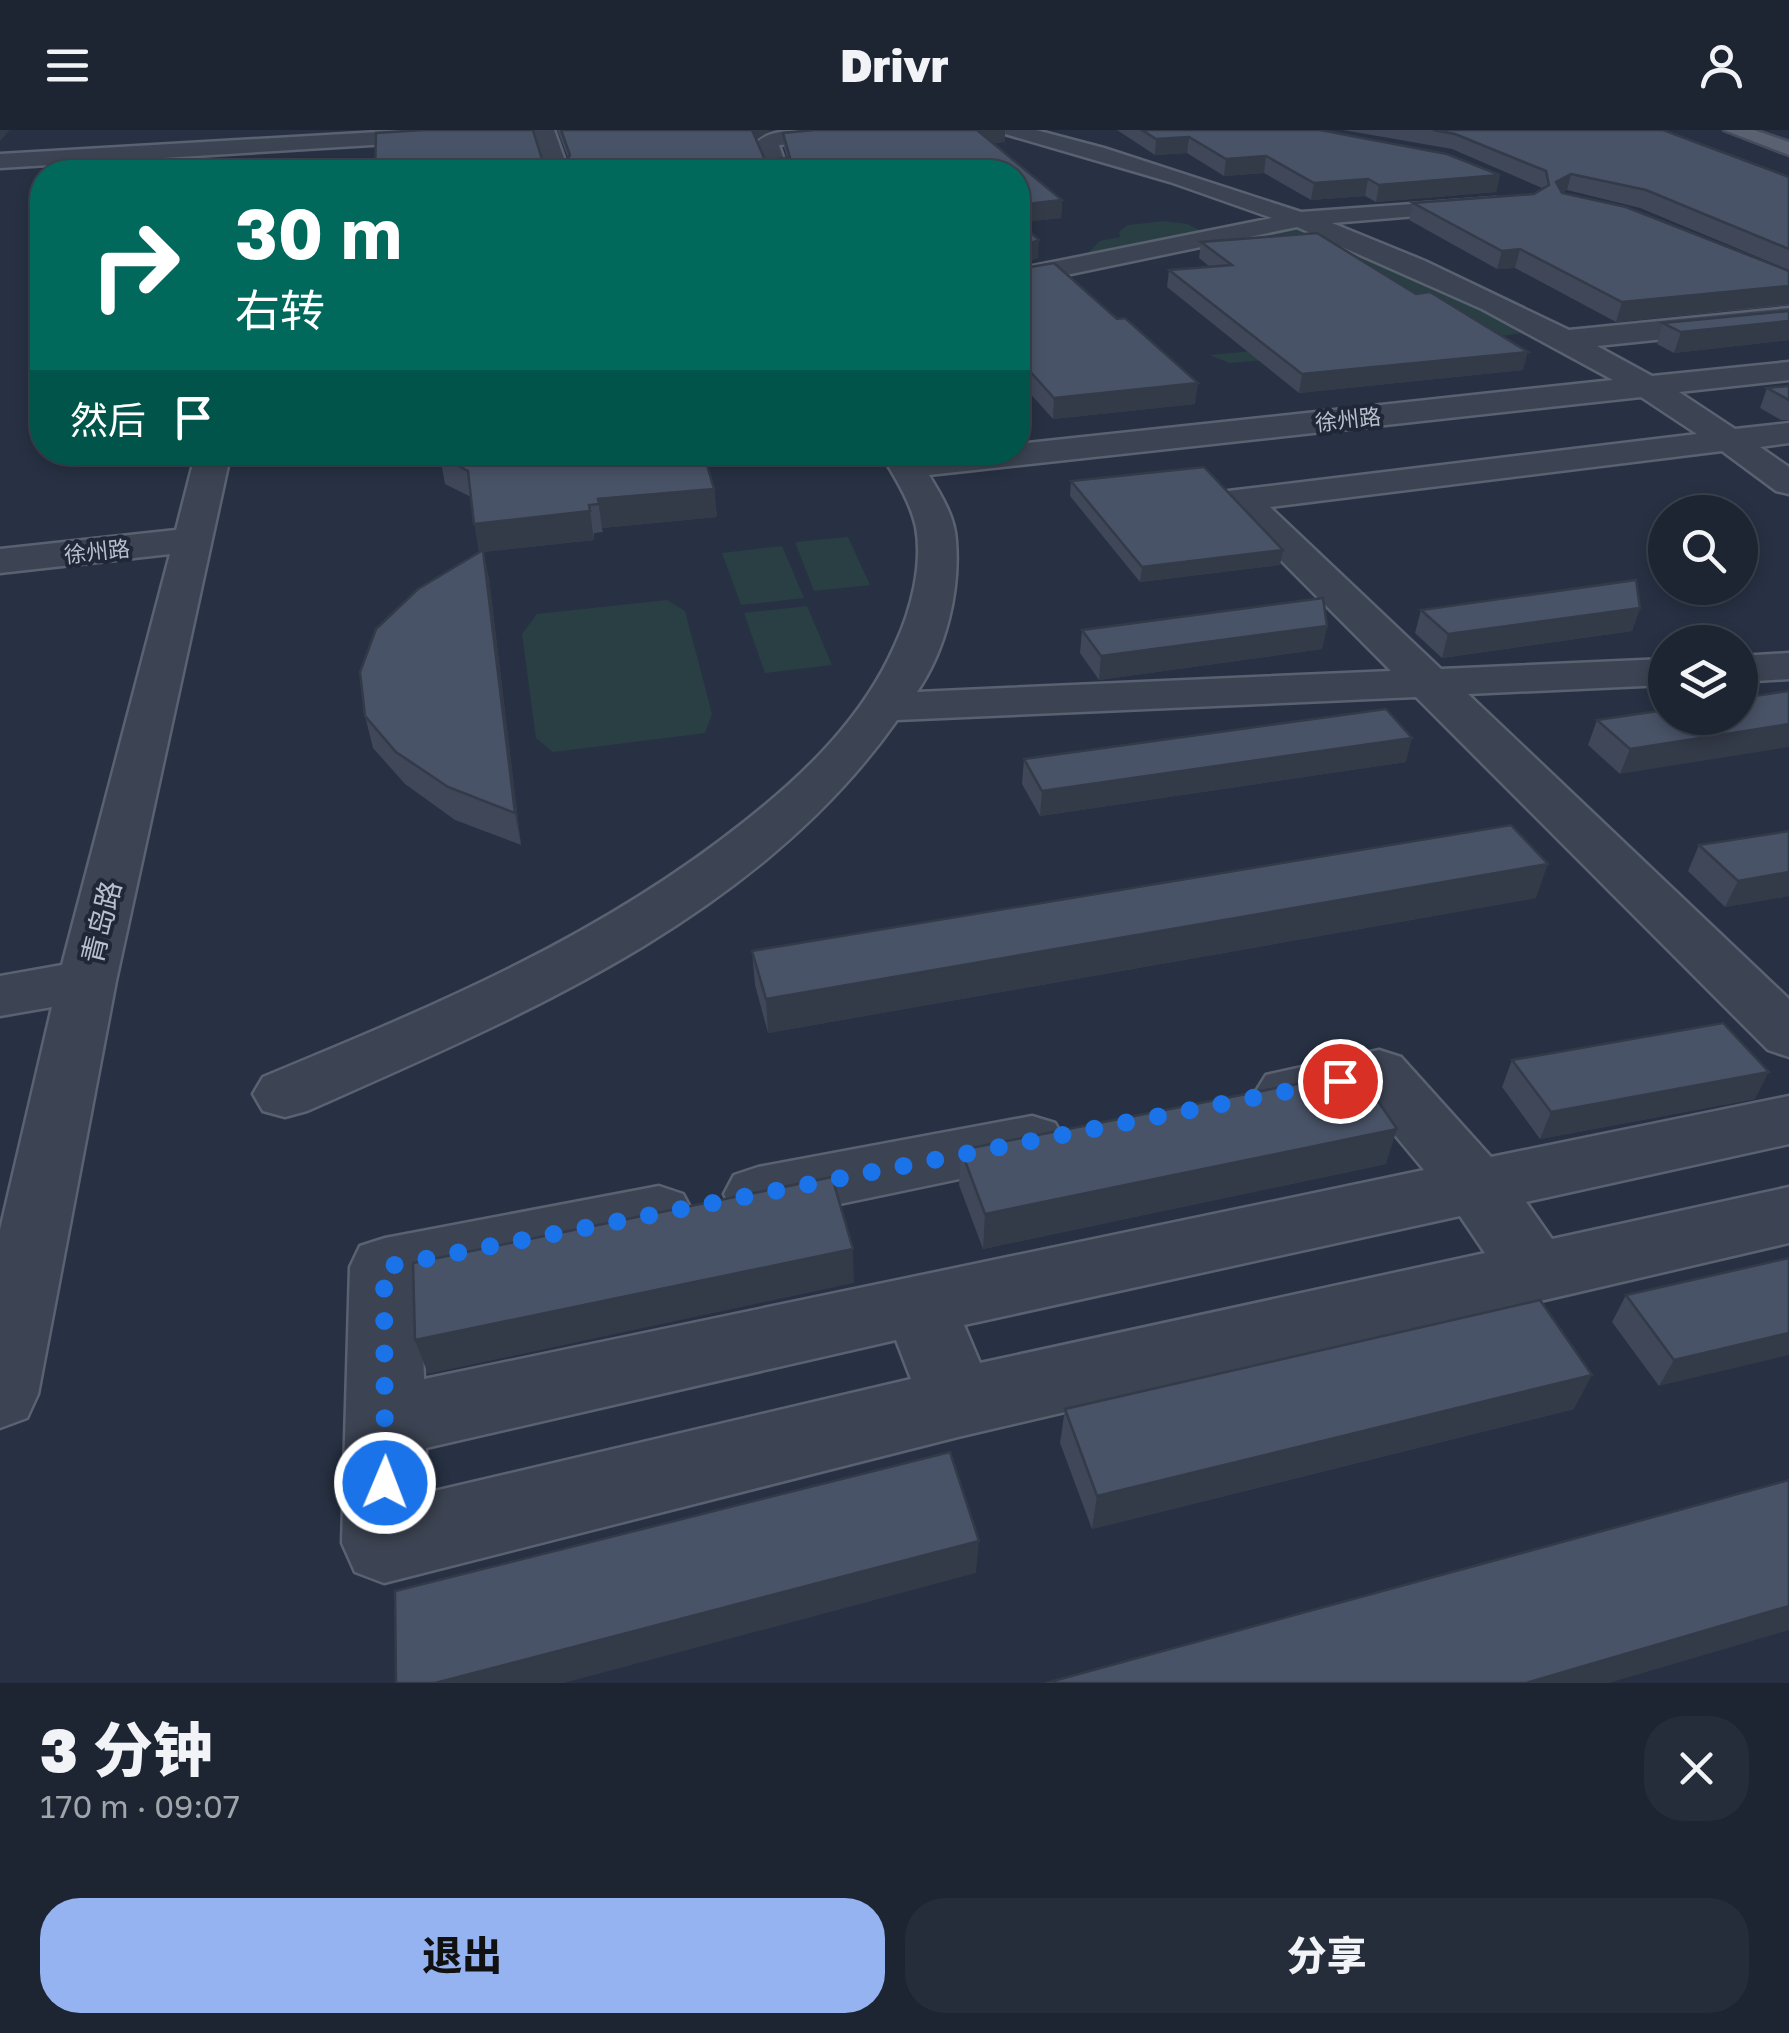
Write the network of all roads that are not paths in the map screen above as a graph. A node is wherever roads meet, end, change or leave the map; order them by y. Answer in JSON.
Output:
{"nodes":[{"id":1,"x":518,"y":130,"type":"edge"},
{"id":2,"x":544,"y":130,"type":"edge"},
{"id":3,"x":876,"y":130,"type":"edge"},
{"id":4,"x":1012,"y":130,"type":"edge"},
{"id":5,"x":1734,"y":130,"type":"edge"},
{"id":6,"x":1766,"y":130,"type":"edge"},
{"id":7,"x":285,"y":137,"type":"edge"},
{"id":8,"x":1789,"y":138,"type":"edge"},
{"id":9,"x":1789,"y":149,"type":"edge"},
{"id":10,"x":554,"y":160,"type":"edge"},
{"id":11,"x":772,"y":160,"type":"edge"},
{"id":12,"x":0,"y":161,"type":"edge"},
{"id":13,"x":1510,"y":201,"type":"edge"},
{"id":14,"x":1305,"y":218,"type":"junction"},
{"id":15,"x":1030,"y":276,"type":"edge"},
{"id":16,"x":1789,"y":316,"type":"edge"},
{"id":17,"x":1564,"y":340,"type":"junction"},
{"id":18,"x":1789,"y":371,"type":"edge"},
{"id":19,"x":1647,"y":386,"type":"junction"},
{"id":20,"x":1789,"y":433,"type":"edge"},
{"id":21,"x":1726,"y":440,"type":"junction"},
{"id":22,"x":1030,"y":447,"type":"edge"},
{"id":23,"x":211,"y":465,"type":"edge"},
{"id":24,"x":905,"y":465,"type":"edge"},
{"id":25,"x":1789,"y":483,"type":"edge"},
{"id":26,"x":194,"y":540,"type":"junction"},
{"id":27,"x":0,"y":562,"type":"edge"},
{"id":28,"x":1789,"y":666,"type":"edge"},
{"id":29,"x":1758,"y":667,"type":"edge"},
{"id":30,"x":1648,"y":673,"type":"edge"},
{"id":31,"x":1428,"y":682,"type":"junction"},
{"id":32,"x":884,"y":707,"type":"junction"},
{"id":33,"x":87,"y":981,"type":"junction"},
{"id":34,"x":0,"y":996,"type":"edge"},
{"id":35,"x":1789,"y":1035,"type":"edge"},
{"id":36,"x":284,"y":1094,"type":"dead end"},
{"id":37,"x":1223,"y":1104,"type":"edge"},
{"id":38,"x":1789,"y":1120,"type":"edge"},
{"id":39,"x":1086,"y":1130,"type":"edge"},
{"id":40,"x":1476,"y":1185,"type":"junction"},
{"id":41,"x":1789,"y":1215,"type":"edge"},
{"id":42,"x":1537,"y":1273,"type":"junction"},
{"id":43,"x":919,"y":1304,"type":"junction"},
{"id":44,"x":0,"y":1394,"type":"edge"},
{"id":45,"x":958,"y":1402,"type":"junction"},
{"id":46,"x":386,"y":1422,"type":"junction"}],
"edges":[{"from":1,"to":7,"type":"street"},
{"from":2,"to":10,"type":"street"},
{"from":3,"to":11,"type":"street"},
{"from":4,"to":14,"type":"street"},
{"from":5,"to":9,"type":"main road"},
{"from":6,"to":8,"type":"main road"},
{"from":7,"to":12,"type":"street"},
{"from":13,"to":14,"type":"street"},
{"from":14,"to":15,"type":"street"},
{"from":14,"to":17,"type":"street"},
{"from":16,"to":17,"type":"street"},
{"from":17,"to":19,"type":"street"},
{"from":18,"to":19,"type":"street","name":"徐州路"},
{"from":19,"to":21,"type":"street"},
{"from":19,"to":22,"type":"street","name":"徐州路"},
{"from":20,"to":21,"type":"street"},
{"from":21,"to":25,"type":"street"},
{"from":21,"to":31,"type":"street"},
{"from":23,"to":26,"type":"street","name":"青岛路"},
{"from":24,"to":32,"type":"street"},
{"from":26,"to":27,"type":"street","name":"徐州路"},
{"from":26,"to":33,"type":"street","name":"青岛路"},
{"from":28,"to":29,"type":"street"},
{"from":30,"to":31,"type":"street"},
{"from":31,"to":32,"type":"street"},
{"from":31,"to":35,"type":"street"},
{"from":32,"to":36,"type":"street"},
{"from":33,"to":34,"type":"street"},
{"from":33,"to":44,"type":"street","name":"青岛路"},
{"from":37,"to":40,"type":"street"},
{"from":38,"to":40,"type":"street"},
{"from":39,"to":46,"type":"street"},
{"from":40,"to":42,"type":"street"},
{"from":40,"to":43,"type":"street"},
{"from":41,"to":42,"type":"street"},
{"from":42,"to":45,"type":"street"},
{"from":43,"to":45,"type":"street"},
{"from":43,"to":46,"type":"street"},
{"from":45,"to":46,"type":"street"}]}
